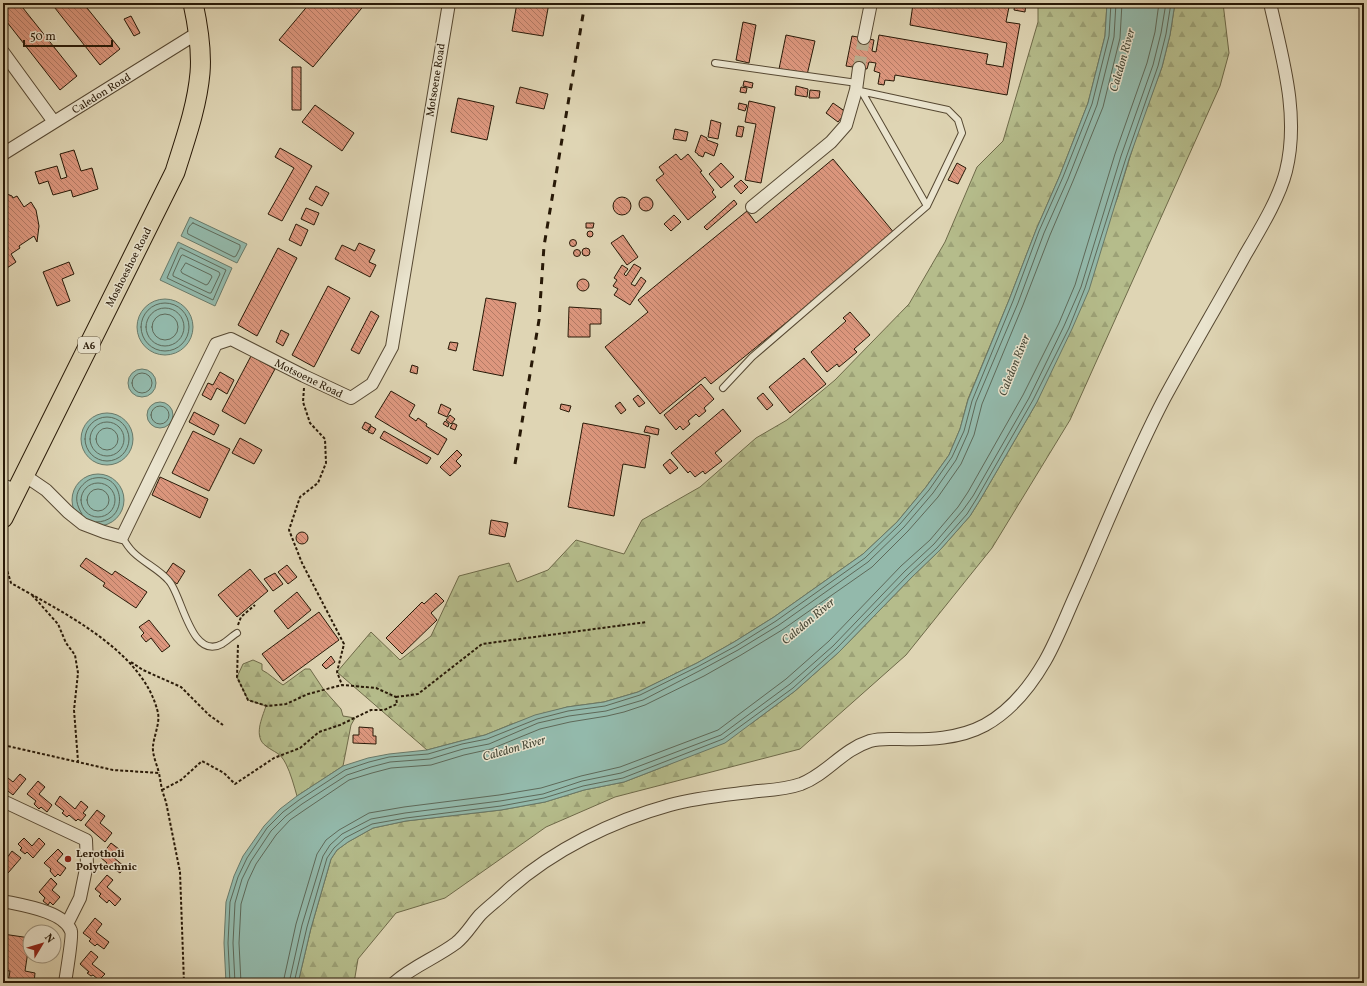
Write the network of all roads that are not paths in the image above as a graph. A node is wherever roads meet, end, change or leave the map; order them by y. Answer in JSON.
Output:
{"nodes":[{"id":1,"x":193,"y":3,"type":"edge"},
{"id":2,"x":449,"y":3,"type":"edge"},
{"id":3,"x":871,"y":3,"type":"edge"},
{"id":4,"x":1270,"y":3,"type":"edge"},
{"id":5,"x":199,"y":32,"type":"junction"},
{"id":6,"x":864,"y":38,"type":"tunnel mouth"},
{"id":7,"x":3,"y":52,"type":"edge"},
{"id":8,"x":715,"y":63,"type":"dead end"},
{"id":9,"x":858,"y":68,"type":"tunnel mouth"},
{"id":10,"x":858,"y":88,"type":"junction"},
{"id":11,"x":54,"y":122,"type":"junction"},
{"id":12,"x":3,"y":154,"type":"edge"},
{"id":13,"x":927,"y":206,"type":"junction"},
{"id":14,"x":752,"y":207,"type":"dead end"},
{"id":15,"x":723,"y":388,"type":"dead end"},
{"id":16,"x":15,"y":481,"type":"edge"},
{"id":17,"x":3,"y":518,"type":"edge"},
{"id":18,"x":122,"y":537,"type":"junction"},
{"id":19,"x":237,"y":633,"type":"road end"},
{"id":20,"x":3,"y":801,"type":"edge"},
{"id":21,"x":3,"y":900,"type":"edge"},
{"id":22,"x":67,"y":924,"type":"junction"},
{"id":23,"x":65,"y":983,"type":"edge"},
{"id":24,"x":394,"y":983,"type":"edge"}],
"edges":[{"from":1,"to":5,"type":"main road","name":"Moshoeshoe Road","number":"A6"},
{"from":2,"to":18,"type":"street","name":"Motsoene Road"},
{"from":3,"to":6,"type":"street"},
{"from":4,"to":24,"type":"street"},
{"from":5,"to":11,"type":"street","name":"Caledon Road"},
{"from":5,"to":16,"type":"main road","name":"Moshoeshoe Road","number":"A6"},
{"from":7,"to":11,"type":"street"},
{"from":8,"to":10,"type":"lane"},
{"from":9,"to":10,"type":"street"},
{"from":10,"to":13,"type":"lane"},
{"from":10,"to":13,"type":"lane"},
{"from":10,"to":14,"type":"street"},
{"from":11,"to":12,"type":"street","name":"Caledon Road"},
{"from":13,"to":15,"type":"lane"},
{"from":16,"to":17,"type":"main road","name":"Moshoeshoe Road","number":"A6"},
{"from":16,"to":18,"type":"street"},
{"from":18,"to":19,"type":"lane"},
{"from":20,"to":22,"type":"street"},
{"from":21,"to":22,"type":"street"},
{"from":22,"to":23,"type":"street"}]}
